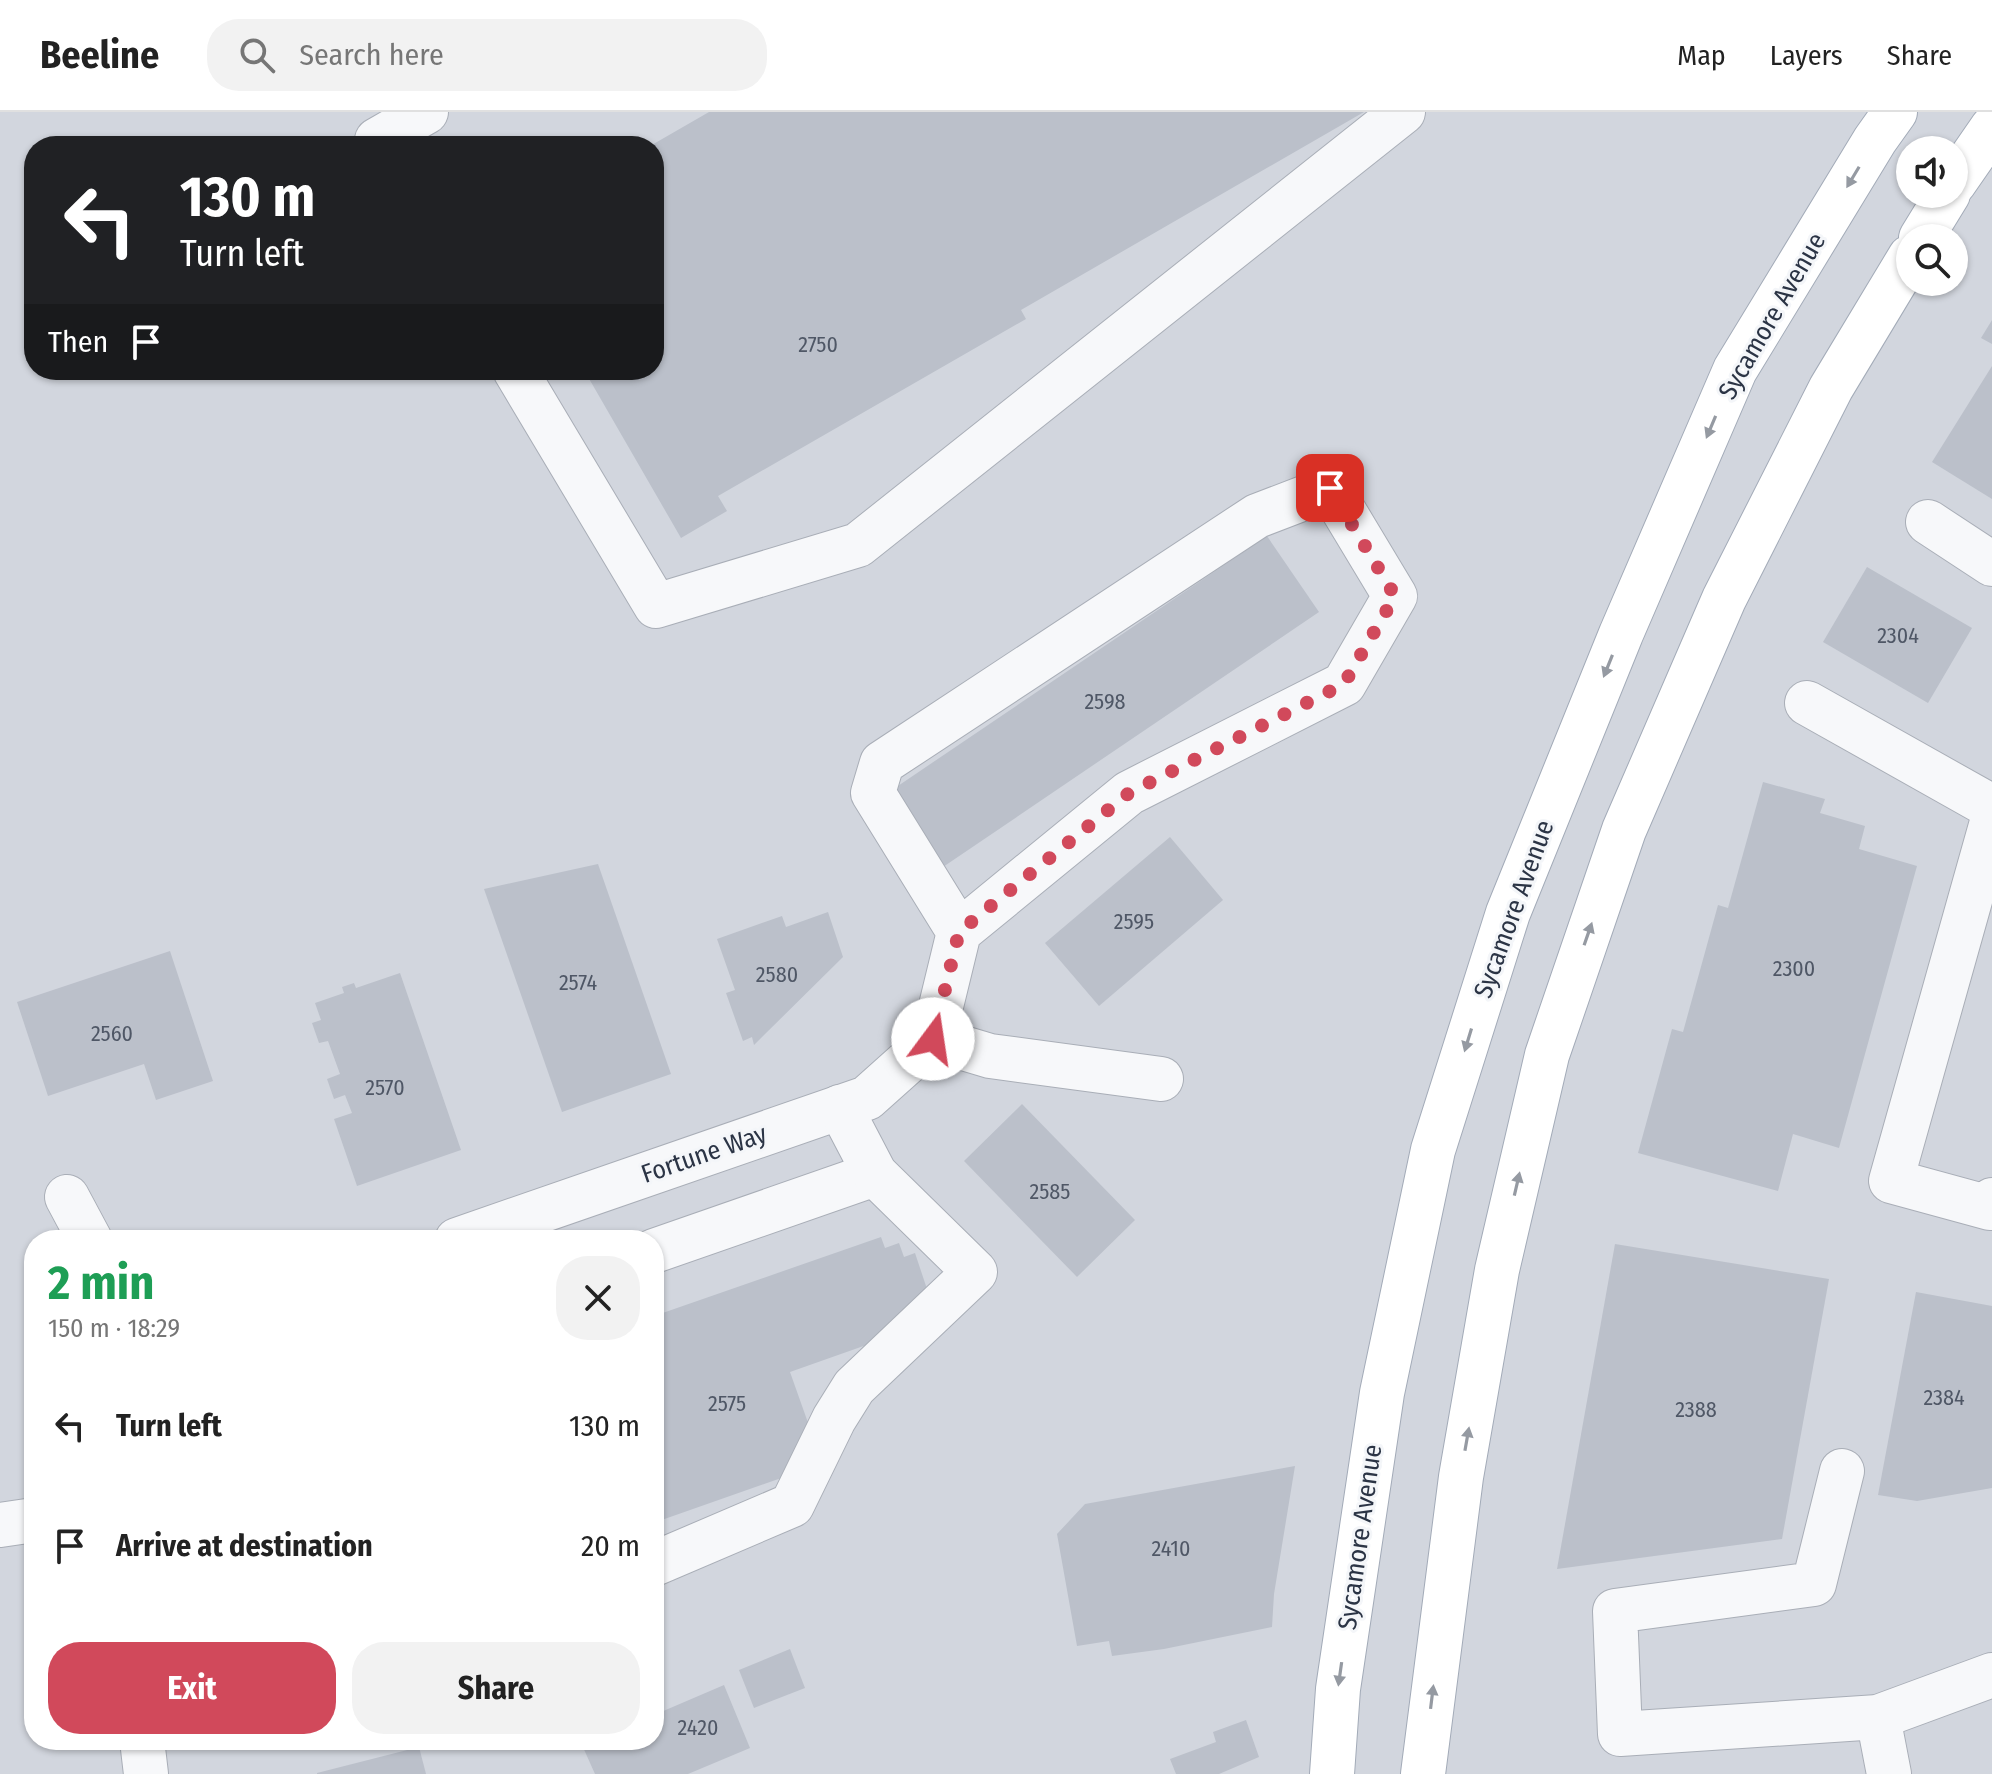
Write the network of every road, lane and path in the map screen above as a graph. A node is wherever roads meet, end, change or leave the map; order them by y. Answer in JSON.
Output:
{"nodes":[{"id":1,"x":426,"y":112,"type":"edge"},
{"id":2,"x":1403,"y":112,"type":"edge"},
{"id":3,"x":1895,"y":112,"type":"edge"},
{"id":4,"x":1992,"y":128,"type":"edge"},
{"id":5,"x":373,"y":133,"type":"edge"},
{"id":6,"x":1968,"y":163,"type":"edge"},
{"id":7,"x":1896,"y":280,"type":"edge"},
{"id":8,"x":521,"y":380,"type":"edge"},
{"id":9,"x":1928,"y":522,"type":"dead end"},
{"id":10,"x":1992,"y":564,"type":"edge"},
{"id":11,"x":1807,"y":703,"type":"dead end"},
{"id":12,"x":1992,"y":807,"type":"edge"},
{"id":13,"x":1992,"y":822,"type":"edge"},
{"id":14,"x":959,"y":932,"type":"junction"},
{"id":15,"x":933,"y":1039,"type":"junction"},
{"id":16,"x":1161,"y":1079,"type":"dead end"},
{"id":17,"x":840,"y":1107,"type":"junction"},
{"id":18,"x":875,"y":1174,"type":"junction"},
{"id":19,"x":67,"y":1197,"type":"dead end"},
{"id":20,"x":1992,"y":1200,"type":"edge"},
{"id":21,"x":85,"y":1230,"type":"edge"},
{"id":22,"x":486,"y":1230,"type":"edge"},
{"id":23,"x":664,"y":1248,"type":"edge"},
{"id":24,"x":1842,"y":1471,"type":"dead end"},
{"id":25,"x":24,"y":1521,"type":"edge"},
{"id":26,"x":0,"y":1525,"type":"edge"},
{"id":27,"x":664,"y":1560,"type":"edge"},
{"id":28,"x":1992,"y":1675,"type":"edge"},
{"id":29,"x":1878,"y":1717,"type":"junction"},
{"id":30,"x":143,"y":1750,"type":"edge"},
{"id":31,"x":146,"y":1774,"type":"edge"},
{"id":32,"x":1332,"y":1774,"type":"edge"},
{"id":33,"x":1423,"y":1774,"type":"edge"},
{"id":34,"x":1889,"y":1774,"type":"edge"}],
"edges":[{"from":1,"to":5,"type":"street"},
{"from":2,"to":8,"type":"street"},
{"from":3,"to":32,"type":"main road","name":"Sycamore Avenue","one_way":true},
{"from":4,"to":6,"type":"main road"},
{"from":33,"to":7,"type":"main road","one_way":true},
{"from":9,"to":10,"type":"street"},
{"from":11,"to":12,"type":"street"},
{"from":13,"to":20,"type":"street"},
{"from":14,"to":14,"type":"street"},
{"from":14,"to":15,"type":"street"},
{"from":15,"to":16,"type":"street"},
{"from":15,"to":17,"type":"street","name":"Fortune Way"},
{"from":17,"to":18,"type":"street"},
{"from":17,"to":22,"type":"street","name":"Fortune Way"},
{"from":18,"to":23,"type":"street"},
{"from":18,"to":27,"type":"street"},
{"from":19,"to":21,"type":"street"},
{"from":24,"to":29,"type":"street"},
{"from":25,"to":26,"type":"street"},
{"from":28,"to":29,"type":"street"},
{"from":29,"to":34,"type":"street"},
{"from":30,"to":31,"type":"street"}]}
